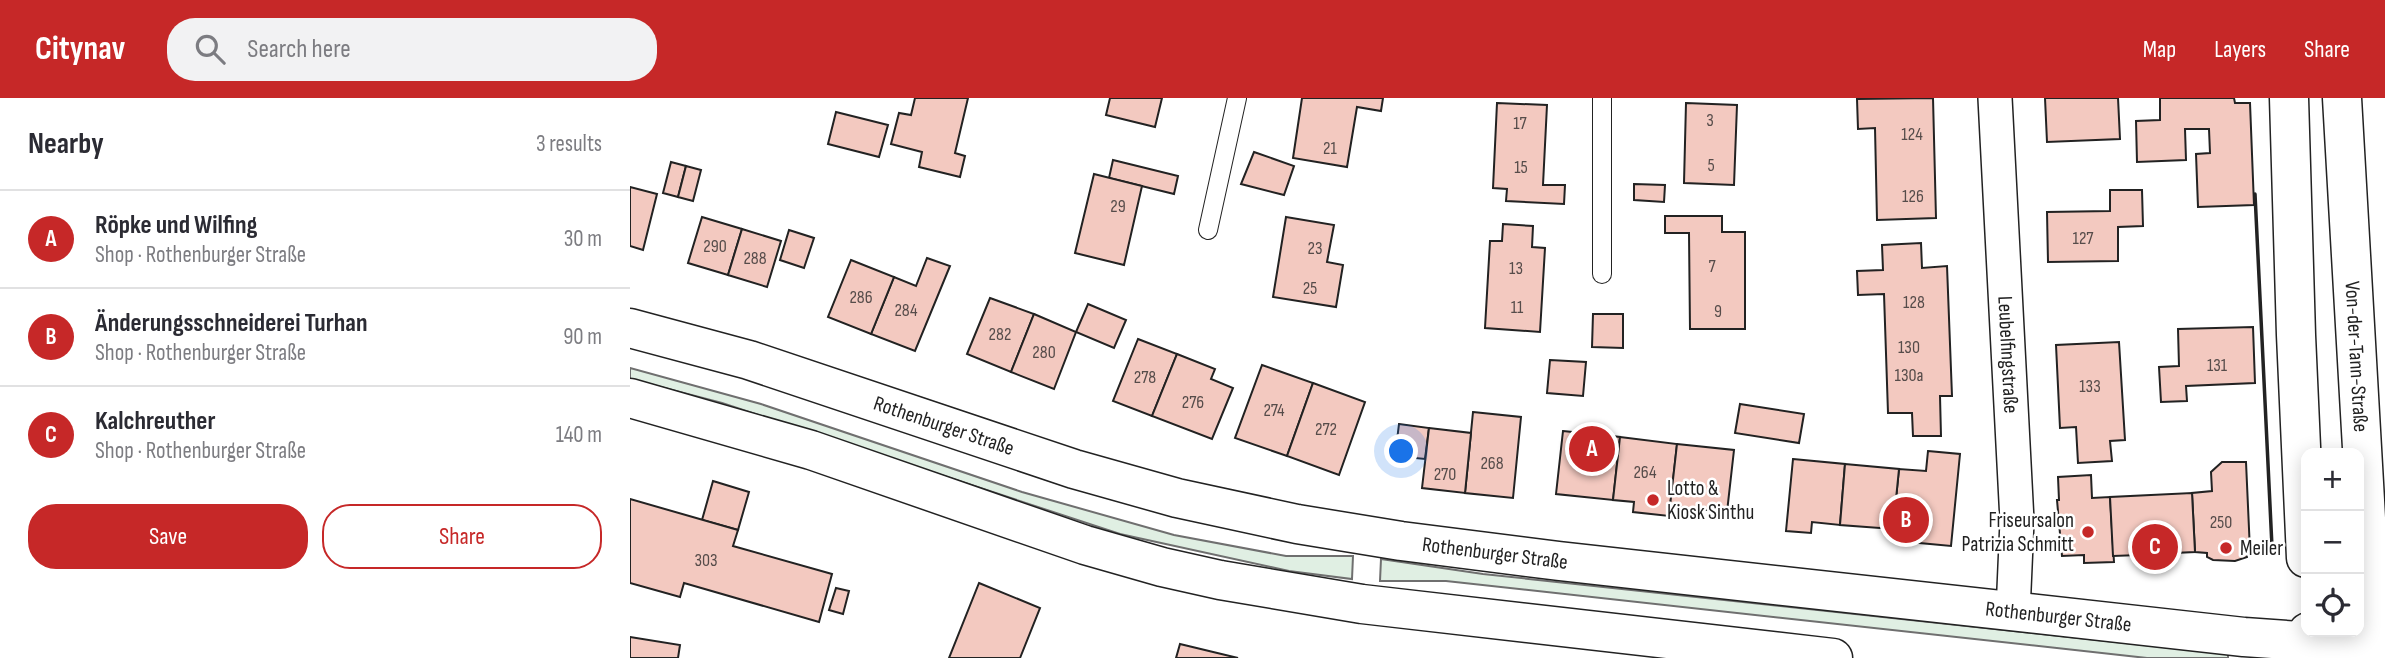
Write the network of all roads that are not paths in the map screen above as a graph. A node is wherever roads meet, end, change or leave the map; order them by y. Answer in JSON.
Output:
{"nodes":[{"id":1,"x":1237,"y":98,"type":"edge"},
{"id":2,"x":1602,"y":98,"type":"edge"},
{"id":3,"x":1995,"y":98,"type":"edge"},
{"id":4,"x":2289,"y":98,"type":"edge"},
{"id":5,"x":2342,"y":98,"type":"edge"},
{"id":6,"x":1208,"y":230,"type":"dead end"},
{"id":7,"x":1602,"y":274,"type":"dead end"},
{"id":8,"x":630,"y":328,"type":"edge"},
{"id":9,"x":630,"y":398,"type":"edge"},
{"id":10,"x":2304,"y":511,"type":"edge"},
{"id":11,"x":2013,"y":612,"type":"junction"},
{"id":12,"x":2308,"y":644,"type":"edge"},
{"id":13,"x":2377,"y":650,"type":"edge"},
{"id":14,"x":1833,"y":658,"type":"edge"}],
"edges":[{"from":1,"to":6,"type":"lane"},
{"from":2,"to":7,"type":"lane"},
{"from":3,"to":11,"type":"street","name":"Leubelfingstraße"},
{"from":4,"to":10,"type":"main road"},
{"from":5,"to":13,"type":"main road","name":"Von-der-Tann-Straße"},
{"from":8,"to":11,"type":"main road","name":"Rothenburger Straße"},
{"from":9,"to":14,"type":"main road"},
{"from":11,"to":12,"type":"main road","name":"Rothenburger Straße"},
{"from":12,"to":13,"type":"main road","name":"Rothenburger Straße"}]}
